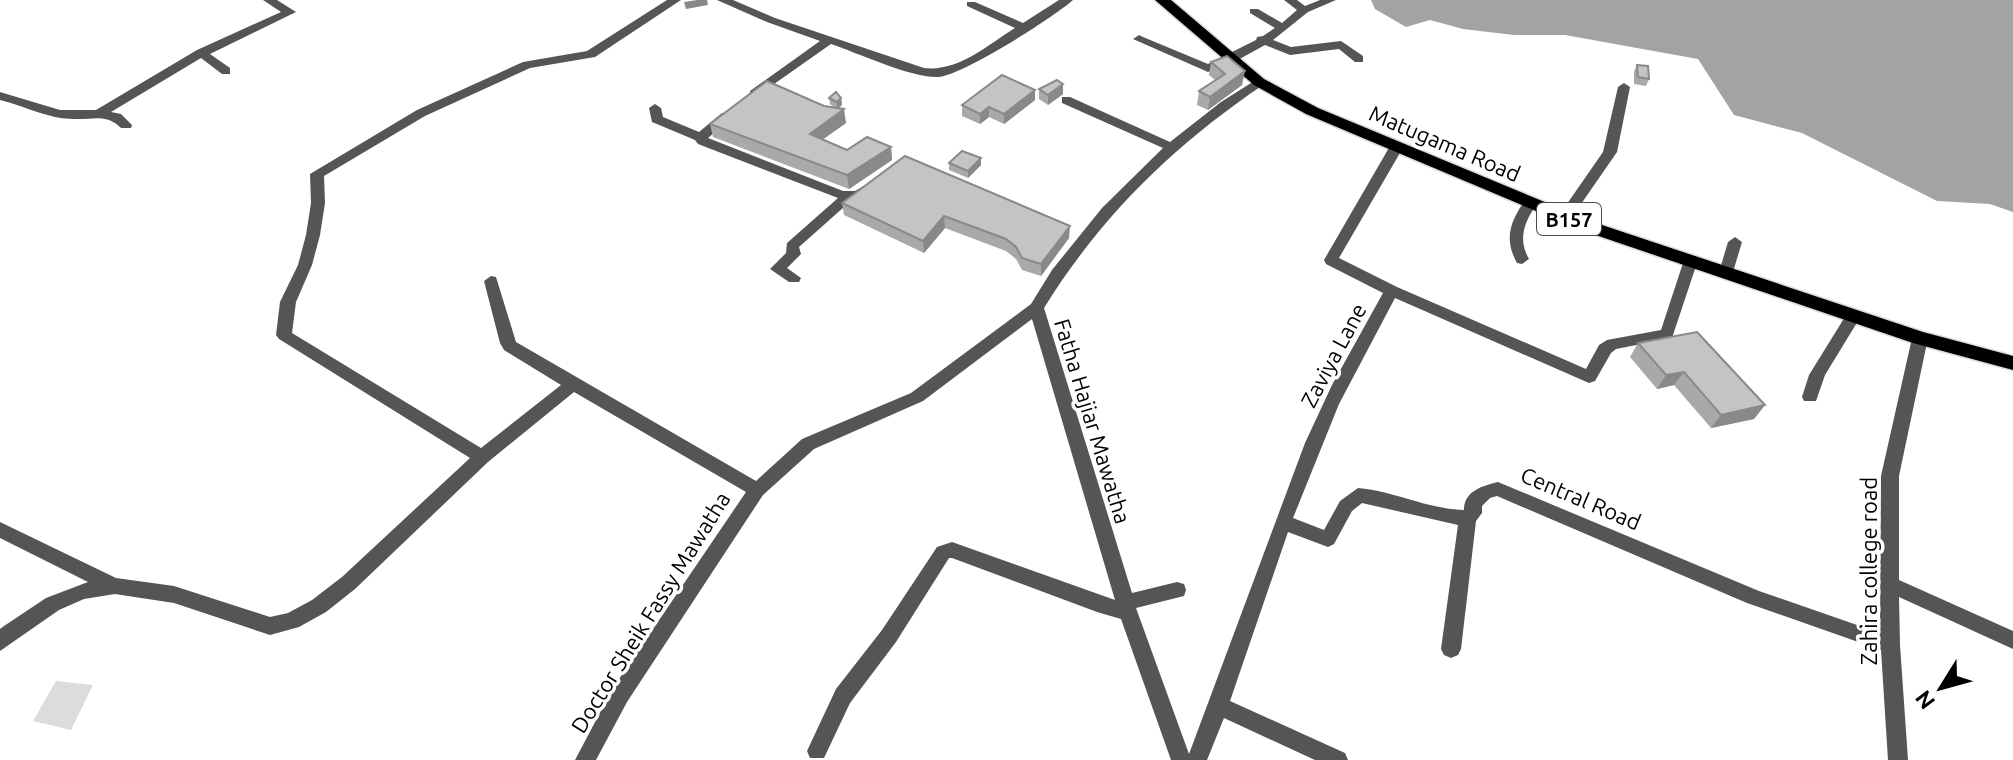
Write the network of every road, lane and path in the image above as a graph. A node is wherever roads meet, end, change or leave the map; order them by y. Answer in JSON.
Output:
{"nodes":[{"id":1,"x":269,"y":0,"type":"edge"},
{"id":2,"x":675,"y":0,"type":"edge"},
{"id":3,"x":723,"y":0,"type":"edge"},
{"id":4,"x":1067,"y":0,"type":"edge"},
{"id":5,"x":1162,"y":0,"type":"edge"},
{"id":6,"x":1290,"y":0,"type":"edge"},
{"id":7,"x":1330,"y":0,"type":"edge"},
{"id":8,"x":971,"y":4,"type":"dead end"},
{"id":9,"x":1304,"y":10,"type":"junction"},
{"id":10,"x":1254,"y":11,"type":"dead end"},
{"id":11,"x":1024,"y":28,"type":"junction"},
{"id":12,"x":1283,"y":28,"type":"junction"},
{"id":13,"x":830,"y":39,"type":"junction"},
{"id":14,"x":1139,"y":39,"type":"dead end"},
{"id":15,"x":1261,"y":39,"type":"junction"},
{"id":16,"x":201,"y":53,"type":"junction"},
{"id":17,"x":1232,"y":58,"type":"junction"},
{"id":18,"x":1359,"y":59,"type":"dead end"},
{"id":19,"x":226,"y":71,"type":"dead end"},
{"id":20,"x":1259,"y":82,"type":"junction"},
{"id":21,"x":1624,"y":87,"type":"dead end"},
{"id":22,"x":0,"y":96,"type":"edge"},
{"id":23,"x":1066,"y":100,"type":"dead end"},
{"id":24,"x":655,"y":108,"type":"dead end"},
{"id":25,"x":100,"y":113,"type":"junction"},
{"id":26,"x":126,"y":125,"type":"dead end"},
{"id":27,"x":700,"y":137,"type":"junction"},
{"id":28,"x":1397,"y":146,"type":"junction"},
{"id":29,"x":1171,"y":147,"type":"junction"},
{"id":30,"x":878,"y":179,"type":"edge"},
{"id":31,"x":848,"y":197,"type":"junction"},
{"id":32,"x":1531,"y":202,"type":"junction"},
{"id":33,"x":1565,"y":217,"type":"junction"},
{"id":34,"x":1735,"y":242,"type":"dead end"},
{"id":35,"x":1522,"y":259,"type":"dead end"},
{"id":36,"x":1691,"y":260,"type":"junction"},
{"id":37,"x":1726,"y":272,"type":"junction"},
{"id":38,"x":794,"y":278,"type":"dead end"},
{"id":39,"x":491,"y":281,"type":"dead end"},
{"id":40,"x":1392,"y":291,"type":"junction"},
{"id":41,"x":1036,"y":308,"type":"junction"},
{"id":42,"x":1853,"y":316,"type":"junction"},
{"id":43,"x":1920,"y":338,"type":"junction"},
{"id":44,"x":2013,"y":363,"type":"edge"},
{"id":45,"x":573,"y":384,"type":"junction"},
{"id":46,"x":1810,"y":397,"type":"dead end"},
{"id":47,"x":482,"y":457,"type":"junction"},
{"id":48,"x":757,"y":490,"type":"junction"},
{"id":49,"x":1468,"y":518,"type":"junction"},
{"id":50,"x":1283,"y":522,"type":"junction"},
{"id":51,"x":0,"y":530,"type":"edge"},
{"id":52,"x":1892,"y":585,"type":"junction"},
{"id":53,"x":114,"y":586,"type":"junction"},
{"id":54,"x":1177,"y":590,"type":"dead end"},
{"id":55,"x":1126,"y":607,"type":"junction"},
{"id":56,"x":2013,"y":640,"type":"edge"},
{"id":57,"x":0,"y":642,"type":"edge"},
{"id":58,"x":1890,"y":645,"type":"junction"},
{"id":59,"x":1451,"y":649,"type":"dead end"},
{"id":60,"x":1220,"y":706,"type":"junction"},
{"id":61,"x":817,"y":751,"type":"dead end"},
{"id":62,"x":585,"y":760,"type":"edge"},
{"id":63,"x":1181,"y":760,"type":"edge"},
{"id":64,"x":1197,"y":760,"type":"edge"},
{"id":65,"x":1338,"y":760,"type":"edge"},
{"id":66,"x":1898,"y":760,"type":"edge"}],
"edges":[{"from":1,"to":16,"type":"street"},
{"from":2,"to":47,"type":"street"},
{"from":3,"to":13,"type":"street"},
{"from":4,"to":11,"type":"street"},
{"from":5,"to":17,"type":"main road","name":"Matugama Road","number":"B157"},
{"from":6,"to":9,"type":"street"},
{"from":7,"to":9,"type":"street"},
{"from":8,"to":11,"type":"street"},
{"from":9,"to":12,"type":"street"},
{"from":10,"to":12,"type":"street"},
{"from":11,"to":13,"type":"street"},
{"from":12,"to":15,"type":"street"},
{"from":13,"to":27,"type":"street"},
{"from":14,"to":17,"type":"street"},
{"from":15,"to":17,"type":"street"},
{"from":15,"to":18,"type":"street"},
{"from":16,"to":19,"type":"street"},
{"from":16,"to":25,"type":"street"},
{"from":17,"to":20,"type":"main road","name":"Matugama Road","number":"B157"},
{"from":20,"to":28,"type":"main road","name":"Matugama Road","number":"B157"},
{"from":20,"to":29,"type":"street","name":"Fatha Hajiar Mawatha"},
{"from":21,"to":33,"type":"street"},
{"from":22,"to":25,"type":"street"},
{"from":23,"to":29,"type":"street"},
{"from":24,"to":27,"type":"street"},
{"from":25,"to":26,"type":"street"},
{"from":27,"to":31,"type":"street"},
{"from":28,"to":32,"type":"main road","name":"Matugama Road","number":"B157"},
{"from":28,"to":40,"type":"street"},
{"from":29,"to":41,"type":"street","name":"Fatha Hajiar Mawatha"},
{"from":30,"to":31,"type":"street"},
{"from":31,"to":38,"type":"street"},
{"from":32,"to":33,"type":"main road","name":"Matugama Road","number":"B157"},
{"from":32,"to":35,"type":"street"},
{"from":33,"to":36,"type":"main road","name":"Matugama Road","number":"B157"},
{"from":34,"to":37,"type":"street"},
{"from":36,"to":37,"type":"main road","name":"Matugama Road","number":"B157"},
{"from":36,"to":40,"type":"street","name":"Zaviya Lane"},
{"from":37,"to":42,"type":"main road","name":"Matugama Road","number":"B157"},
{"from":39,"to":45,"type":"street"},
{"from":40,"to":50,"type":"street","name":"Zaviya Lane"},
{"from":41,"to":48,"type":"street","name":"Doctor Sheik Fassy Mawatha"},
{"from":41,"to":55,"type":"street","name":"Fatha Hajiar Mawatha"},
{"from":42,"to":43,"type":"main road","name":"Matugama Road","number":"B157"},
{"from":42,"to":46,"type":"street"},
{"from":43,"to":44,"type":"main road","name":"Matugama Road","number":"B157"},
{"from":43,"to":52,"type":"street","name":"Zahira college road"},
{"from":45,"to":47,"type":"street"},
{"from":45,"to":48,"type":"street"},
{"from":47,"to":53,"type":"street"},
{"from":48,"to":62,"type":"street","name":"Doctor Sheik Fassy Mawatha"},
{"from":49,"to":50,"type":"street"},
{"from":49,"to":58,"type":"street","name":"Central Road"},
{"from":49,"to":59,"type":"street"},
{"from":50,"to":60,"type":"street","name":"Zaviya Lane"},
{"from":51,"to":53,"type":"street"},
{"from":52,"to":56,"type":"street"},
{"from":52,"to":58,"type":"street","name":"Zahira college road"},
{"from":53,"to":57,"type":"street"},
{"from":54,"to":55,"type":"street"},
{"from":55,"to":61,"type":"street"},
{"from":55,"to":63,"type":"street","name":"Fatha Hajiar Mawatha"},
{"from":58,"to":66,"type":"street","name":"Zahira college road"},
{"from":60,"to":64,"type":"street","name":"Zaviya Lane"},
{"from":60,"to":65,"type":"street"}]}
